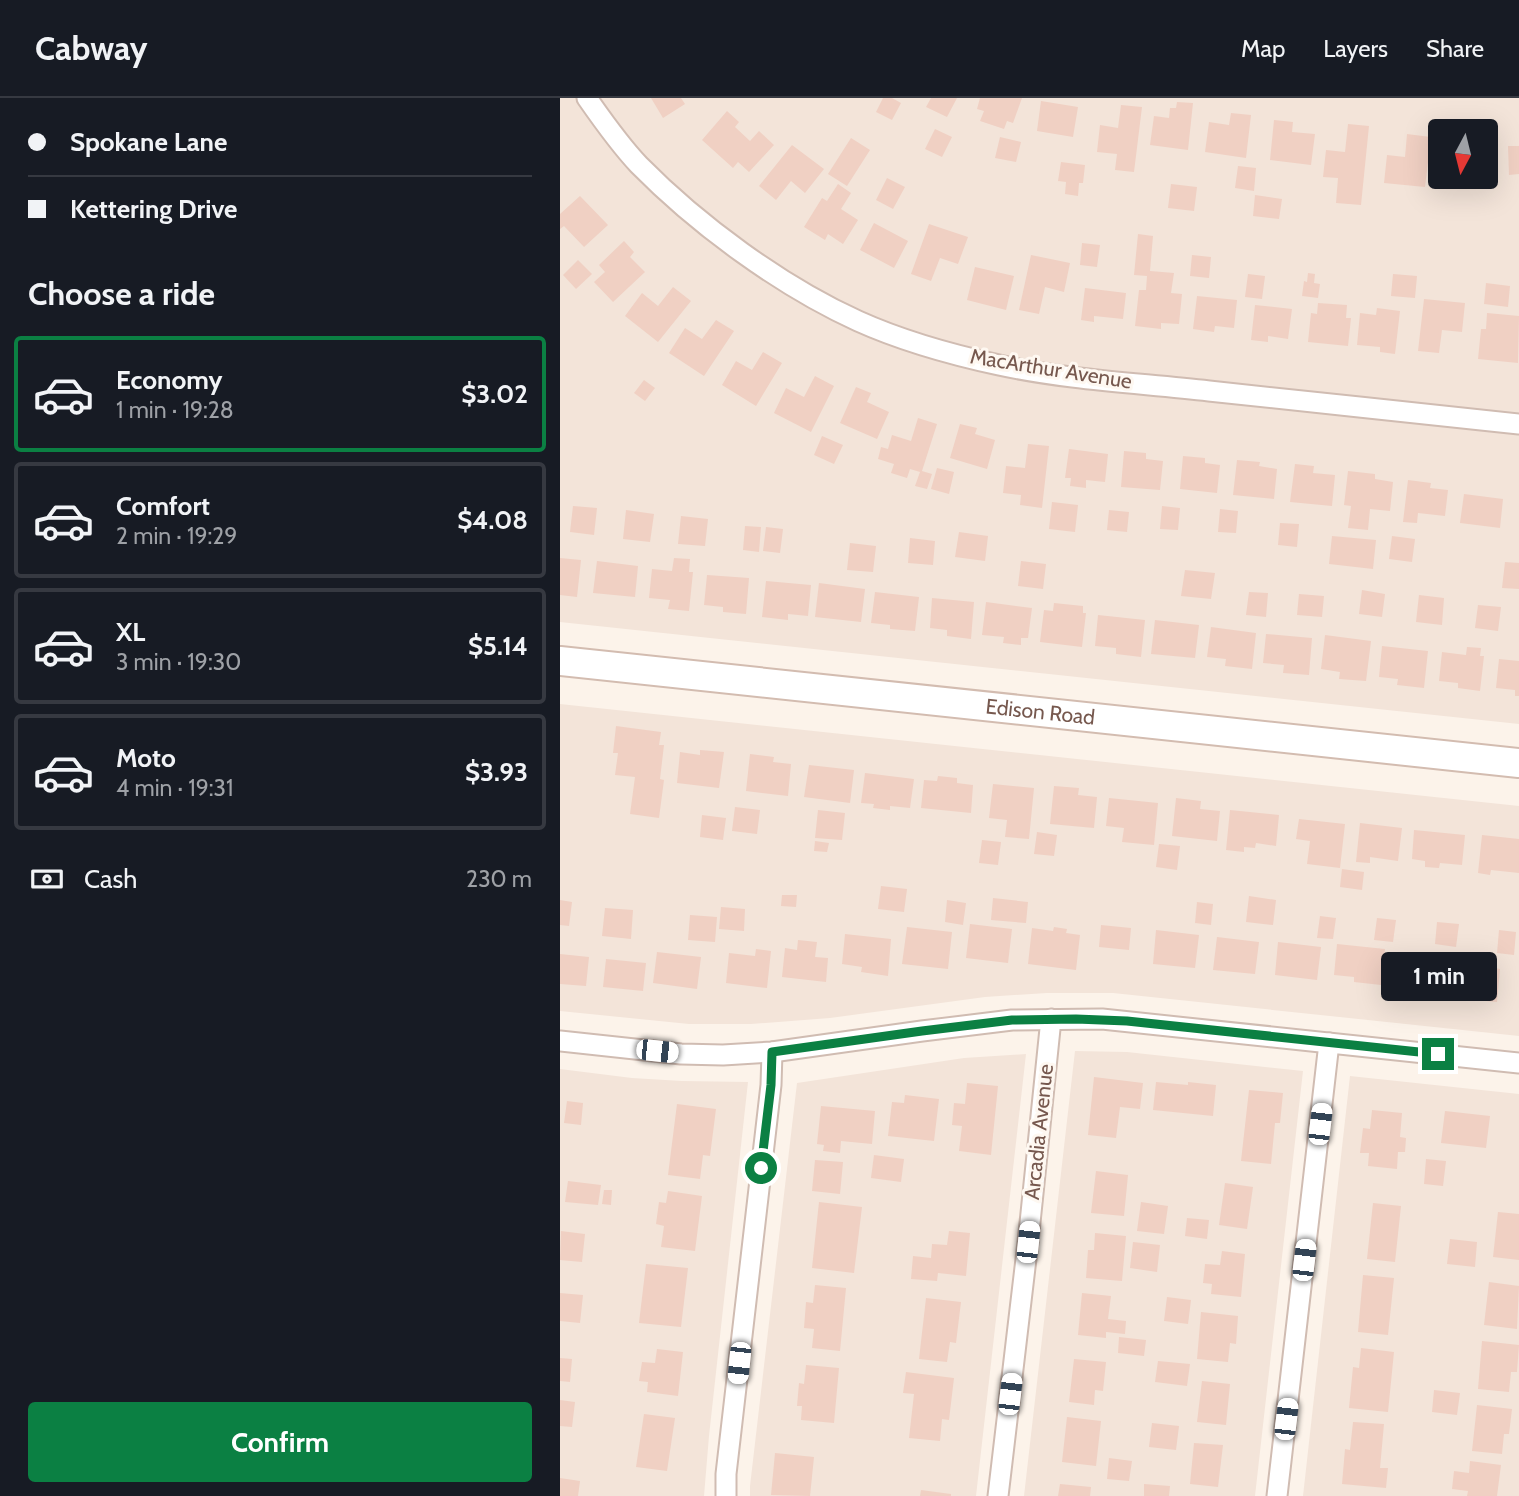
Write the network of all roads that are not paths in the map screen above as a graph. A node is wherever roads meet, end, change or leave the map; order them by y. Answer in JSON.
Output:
{"nodes":[{"id":1,"x":587,"y":98,"type":"edge"},
{"id":2,"x":1519,"y":424,"type":"edge"},
{"id":3,"x":560,"y":662,"type":"edge"},
{"id":4,"x":1519,"y":763,"type":"edge"},
{"id":5,"x":1051,"y":1019,"type":"junction"},
{"id":6,"x":560,"y":1041,"type":"edge"},
{"id":7,"x":1329,"y":1043,"type":"junction"},
{"id":8,"x":772,"y":1052,"type":"junction"},
{"id":9,"x":1519,"y":1062,"type":"edge"},
{"id":10,"x":726,"y":1496,"type":"edge"},
{"id":11,"x":998,"y":1496,"type":"edge"},
{"id":12,"x":1277,"y":1496,"type":"edge"}],
"edges":[{"from":1,"to":2,"type":"street","name":"MacArthur Avenue"},
{"from":3,"to":4,"type":"main road","name":"Edison Road"},
{"from":5,"to":7,"type":"street"},
{"from":5,"to":8,"type":"street"},
{"from":5,"to":11,"type":"street","name":"Arcadia Avenue"},
{"from":6,"to":8,"type":"street"},
{"from":7,"to":9,"type":"street"},
{"from":7,"to":12,"type":"street"},
{"from":8,"to":10,"type":"street"}]}
